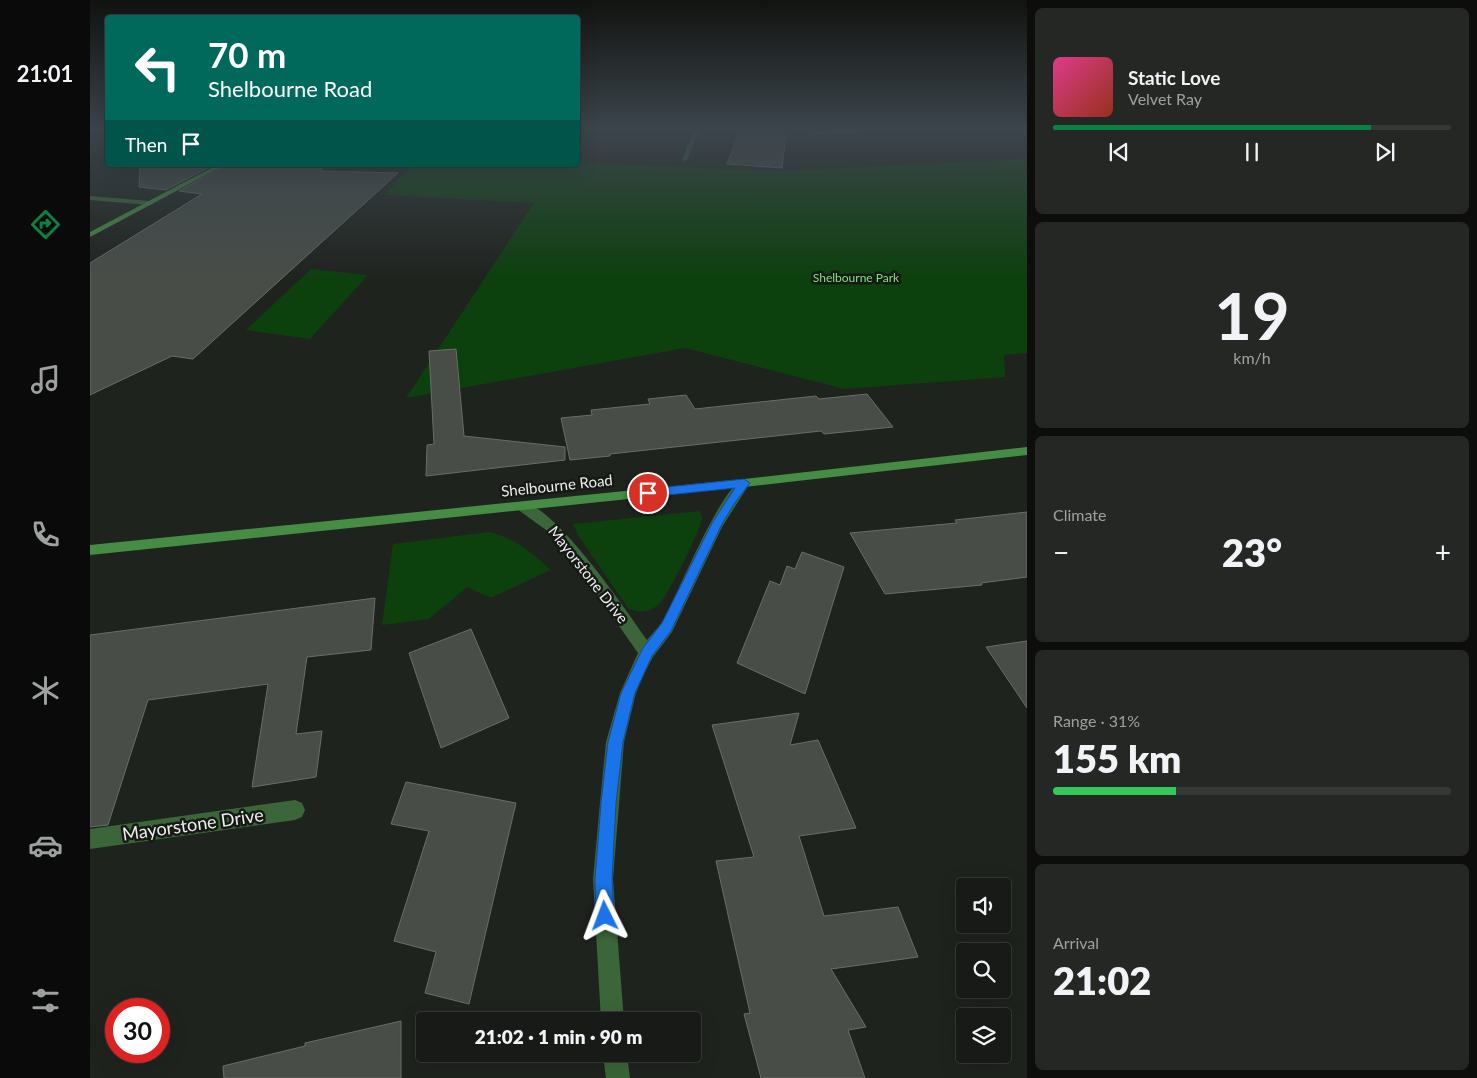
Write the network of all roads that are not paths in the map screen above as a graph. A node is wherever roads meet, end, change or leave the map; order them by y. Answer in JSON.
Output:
{"nodes":[{"id":1,"x":195,"y":179,"type":"edge"},
{"id":2,"x":90,"y":198,"type":"edge"},
{"id":3,"x":150,"y":203,"type":"junction"},
{"id":4,"x":90,"y":235,"type":"edge"},
{"id":5,"x":1027,"y":450,"type":"edge"},
{"id":6,"x":744,"y":483,"type":"junction"},
{"id":7,"x":522,"y":506,"type":"junction"},
{"id":8,"x":90,"y":550,"type":"edge"},
{"id":9,"x":647,"y":652,"type":"junction"},
{"id":10,"x":295,"y":810,"type":"dead end"},
{"id":11,"x":90,"y":839,"type":"edge"},
{"id":12,"x":611,"y":1012,"type":"edge"},
{"id":13,"x":616,"y":1062,"type":"edge"},
{"id":14,"x":618,"y":1078,"type":"edge"}],
"edges":[{"from":1,"to":3,"type":"main road"},
{"from":2,"to":3,"type":"street"},
{"from":3,"to":4,"type":"main road"},
{"from":5,"to":6,"type":"main road","name":"Shelbourne Road"},
{"from":6,"to":7,"type":"main road","name":"Shelbourne Road"},
{"from":6,"to":9,"type":"street"},
{"from":7,"to":8,"type":"main road","name":"Shelbourne Road"},
{"from":7,"to":9,"type":"street","name":"Mayorstone Drive"},
{"from":9,"to":12,"type":"street"},
{"from":10,"to":11,"type":"street","name":"Mayorstone Drive"},
{"from":13,"to":14,"type":"street"}]}
